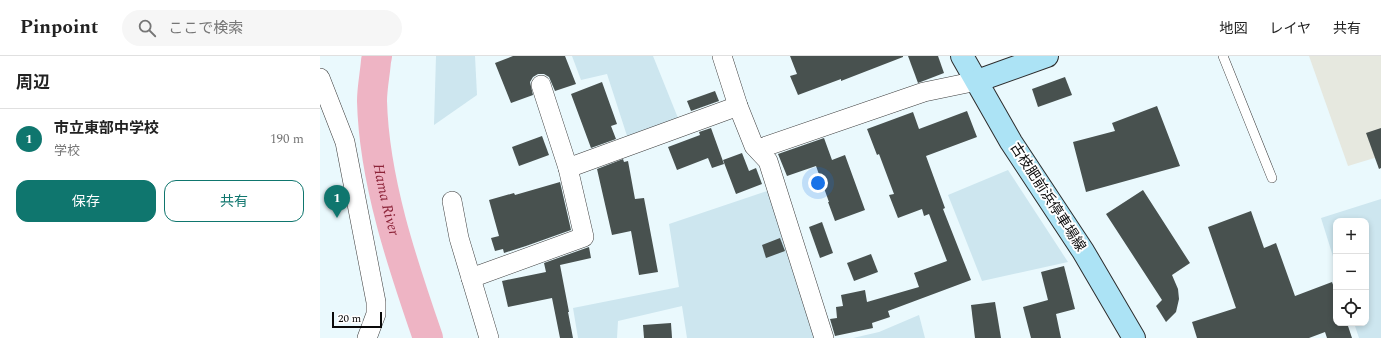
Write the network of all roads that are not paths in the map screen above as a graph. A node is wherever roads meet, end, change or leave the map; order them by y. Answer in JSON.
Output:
{"nodes":[{"id":1,"x":722,"y":56,"type":"edge"},
{"id":2,"x":962,"y":56,"type":"edge"},
{"id":3,"x":1046,"y":56,"type":"edge"},
{"id":4,"x":1223,"y":56,"type":"edge"},
{"id":5,"x":320,"y":78,"type":"edge"},
{"id":6,"x":977,"y":81,"type":"junction"},
{"id":7,"x":541,"y":85,"type":"dead end"},
{"id":8,"x":738,"y":106,"type":"junction"},
{"id":9,"x":758,"y":149,"type":"junction"},
{"id":10,"x":568,"y":168,"type":"junction"},
{"id":11,"x":1272,"y":178,"type":"dead end"},
{"id":12,"x":452,"y":201,"type":"dead end"},
{"id":13,"x":471,"y":278,"type":"junction"},
{"id":14,"x":367,"y":338,"type":"edge"},
{"id":15,"x":489,"y":338,"type":"edge"},
{"id":16,"x":824,"y":338,"type":"edge"},
{"id":17,"x":1134,"y":338,"type":"edge"}],
"edges":[{"from":1,"to":8,"type":"street"},
{"from":2,"to":6,"type":"main road","name":"古枝肥前浜停車場線"},
{"from":3,"to":6,"type":"main road"},
{"from":4,"to":11,"type":"lane"},
{"from":5,"to":14,"type":"street"},
{"from":6,"to":9,"type":"street"},
{"from":6,"to":17,"type":"main road","name":"古枝肥前浜停車場線"},
{"from":7,"to":10,"type":"street"},
{"from":8,"to":9,"type":"street"},
{"from":8,"to":10,"type":"street"},
{"from":9,"to":16,"type":"street"},
{"from":10,"to":13,"type":"street"},
{"from":12,"to":13,"type":"street"},
{"from":13,"to":15,"type":"street"}]}
